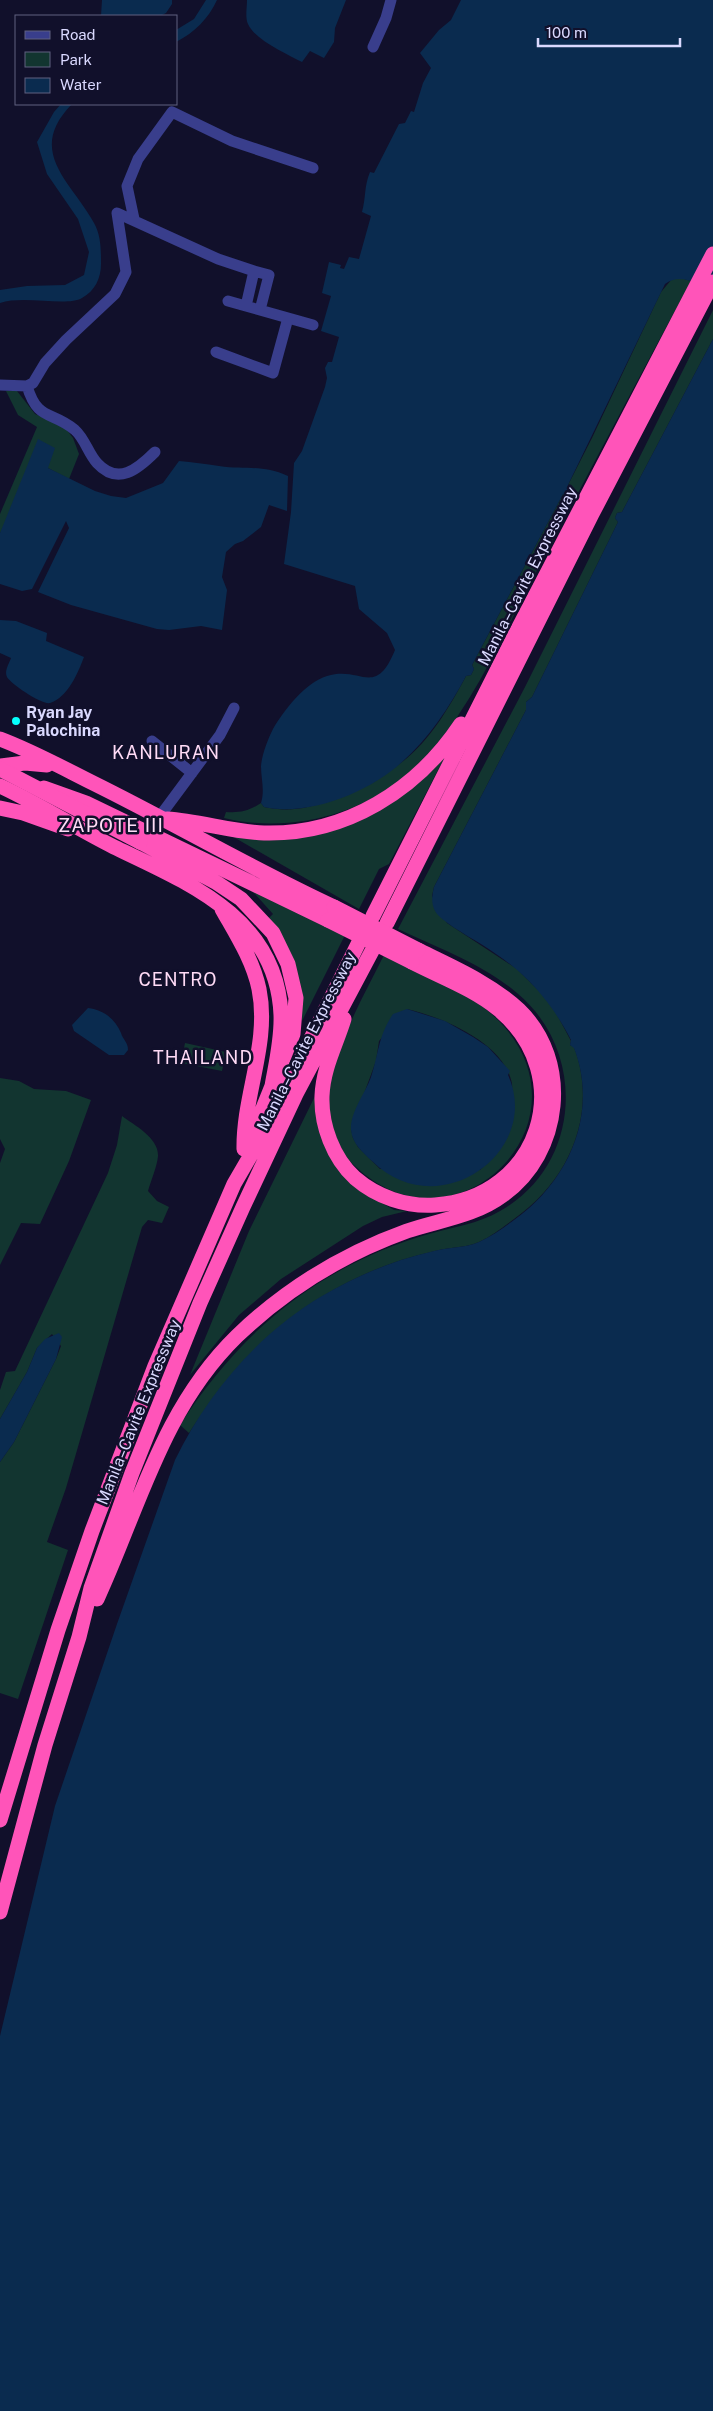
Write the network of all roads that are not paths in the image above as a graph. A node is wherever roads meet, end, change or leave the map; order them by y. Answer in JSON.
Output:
{"nodes":[{"id":1,"x":391,"y":0,"type":"edge"},
{"id":2,"x":372,"y":46,"type":"dead end"},
{"id":3,"x":313,"y":168,"type":"dead end"},
{"id":4,"x":134,"y":219,"type":"junction"},
{"id":5,"x":713,"y":254,"type":"edge"},
{"id":6,"x":254,"y":271,"type":"junction"},
{"id":7,"x":713,"y":282,"type":"edge"},
{"id":8,"x":698,"y":296,"type":"junction"},
{"id":9,"x":228,"y":301,"type":"dead end"},
{"id":10,"x":246,"y":306,"type":"junction"},
{"id":11,"x":260,"y":310,"type":"junction"},
{"id":12,"x":288,"y":318,"type":"junction"},
{"id":13,"x":313,"y":325,"type":"dead end"},
{"id":14,"x":216,"y":352,"type":"dead end"},
{"id":15,"x":0,"y":385,"type":"edge"},
{"id":16,"x":28,"y":386,"type":"junction"},
{"id":17,"x":155,"y":452,"type":"dead end"},
{"id":18,"x":516,"y":633,"type":"junction"},
{"id":19,"x":234,"y":708,"type":"dead end"},
{"id":20,"x":0,"y":739,"type":"edge"},
{"id":21,"x":152,"y":741,"type":"dead end"},
{"id":22,"x":0,"y":768,"type":"edge"},
{"id":23,"x":66,"y":769,"type":"junction"},
{"id":24,"x":192,"y":773,"type":"junction"},
{"id":25,"x":0,"y":786,"type":"edge"},
{"id":26,"x":0,"y":808,"type":"edge"},
{"id":27,"x":164,"y":818,"type":"junction"},
{"id":28,"x":98,"y":839,"type":"junction"},
{"id":29,"x":218,"y":901,"type":"junction"},
{"id":30,"x":331,"y":914,"type":"junction"},
{"id":31,"x":373,"y":916,"type":"dead end"},
{"id":32,"x":387,"y":923,"type":"dead end"},
{"id":33,"x":359,"y":942,"type":"dead end"},
{"id":34,"x":373,"y":949,"type":"dead end"},
{"id":35,"x":415,"y":956,"type":"junction"},
{"id":36,"x":351,"y":992,"type":"junction"},
{"id":37,"x":272,"y":1086,"type":"junction"},
{"id":38,"x":244,"y":1154,"type":"junction"},
{"id":39,"x":234,"y":1184,"type":"junction"},
{"id":40,"x":79,"y":1637,"type":"junction"},
{"id":41,"x":0,"y":1820,"type":"edge"},
{"id":42,"x":0,"y":1912,"type":"edge"}],
"edges":[{"from":1,"to":2,"type":"street"},
{"from":3,"to":4,"type":"street"},
{"from":4,"to":6,"type":"street"},
{"from":4,"to":16,"type":"street"},
{"from":5,"to":8,"type":"highway","name":"Manila–Cavite Expressway"},
{"from":6,"to":10,"type":"street"},
{"from":6,"to":11,"type":"street"},
{"from":7,"to":8,"type":"highway","name":"Manila–Cavite Expressway"},
{"from":8,"to":18,"type":"highway","name":"Manila–Cavite Expressway"},
{"from":8,"to":32,"type":"highway","name":"Manila–Cavite Expressway"},
{"from":9,"to":10,"type":"street"},
{"from":10,"to":11,"type":"street"},
{"from":11,"to":12,"type":"street"},
{"from":12,"to":13,"type":"street"},
{"from":12,"to":14,"type":"street"},
{"from":15,"to":16,"type":"street"},
{"from":16,"to":17,"type":"street"},
{"from":18,"to":27,"type":"highway"},
{"from":18,"to":31,"type":"highway","name":"Manila–Cavite Expressway"},
{"from":19,"to":24,"type":"street"},
{"from":20,"to":23,"type":"highway"},
{"from":21,"to":24,"type":"street"},
{"from":22,"to":23,"type":"highway"},
{"from":22,"to":37,"type":"highway","bridge":true},
{"from":23,"to":27,"type":"highway"},
{"from":24,"to":27,"type":"street"},
{"from":25,"to":28,"type":"highway"},
{"from":25,"to":30,"type":"highway"},
{"from":26,"to":28,"type":"highway"},
{"from":27,"to":30,"type":"highway"},
{"from":28,"to":29,"type":"highway"},
{"from":29,"to":37,"type":"highway"},
{"from":29,"to":38,"type":"highway"},
{"from":30,"to":35,"type":"highway","bridge":true},
{"from":33,"to":39,"type":"highway","name":"Manila–Cavite Expressway"},
{"from":34,"to":36,"type":"highway","name":"Manila–Cavite Expressway"},
{"from":35,"to":36,"type":"highway"},
{"from":35,"to":40,"type":"highway"},
{"from":36,"to":40,"type":"highway","name":"Manila–Cavite Expressway"},
{"from":37,"to":38,"type":"highway"},
{"from":38,"to":39,"type":"highway"},
{"from":39,"to":41,"type":"highway","name":"Manila–Cavite Expressway"},
{"from":40,"to":42,"type":"highway","name":"Manila–Cavite Expressway"}]}
